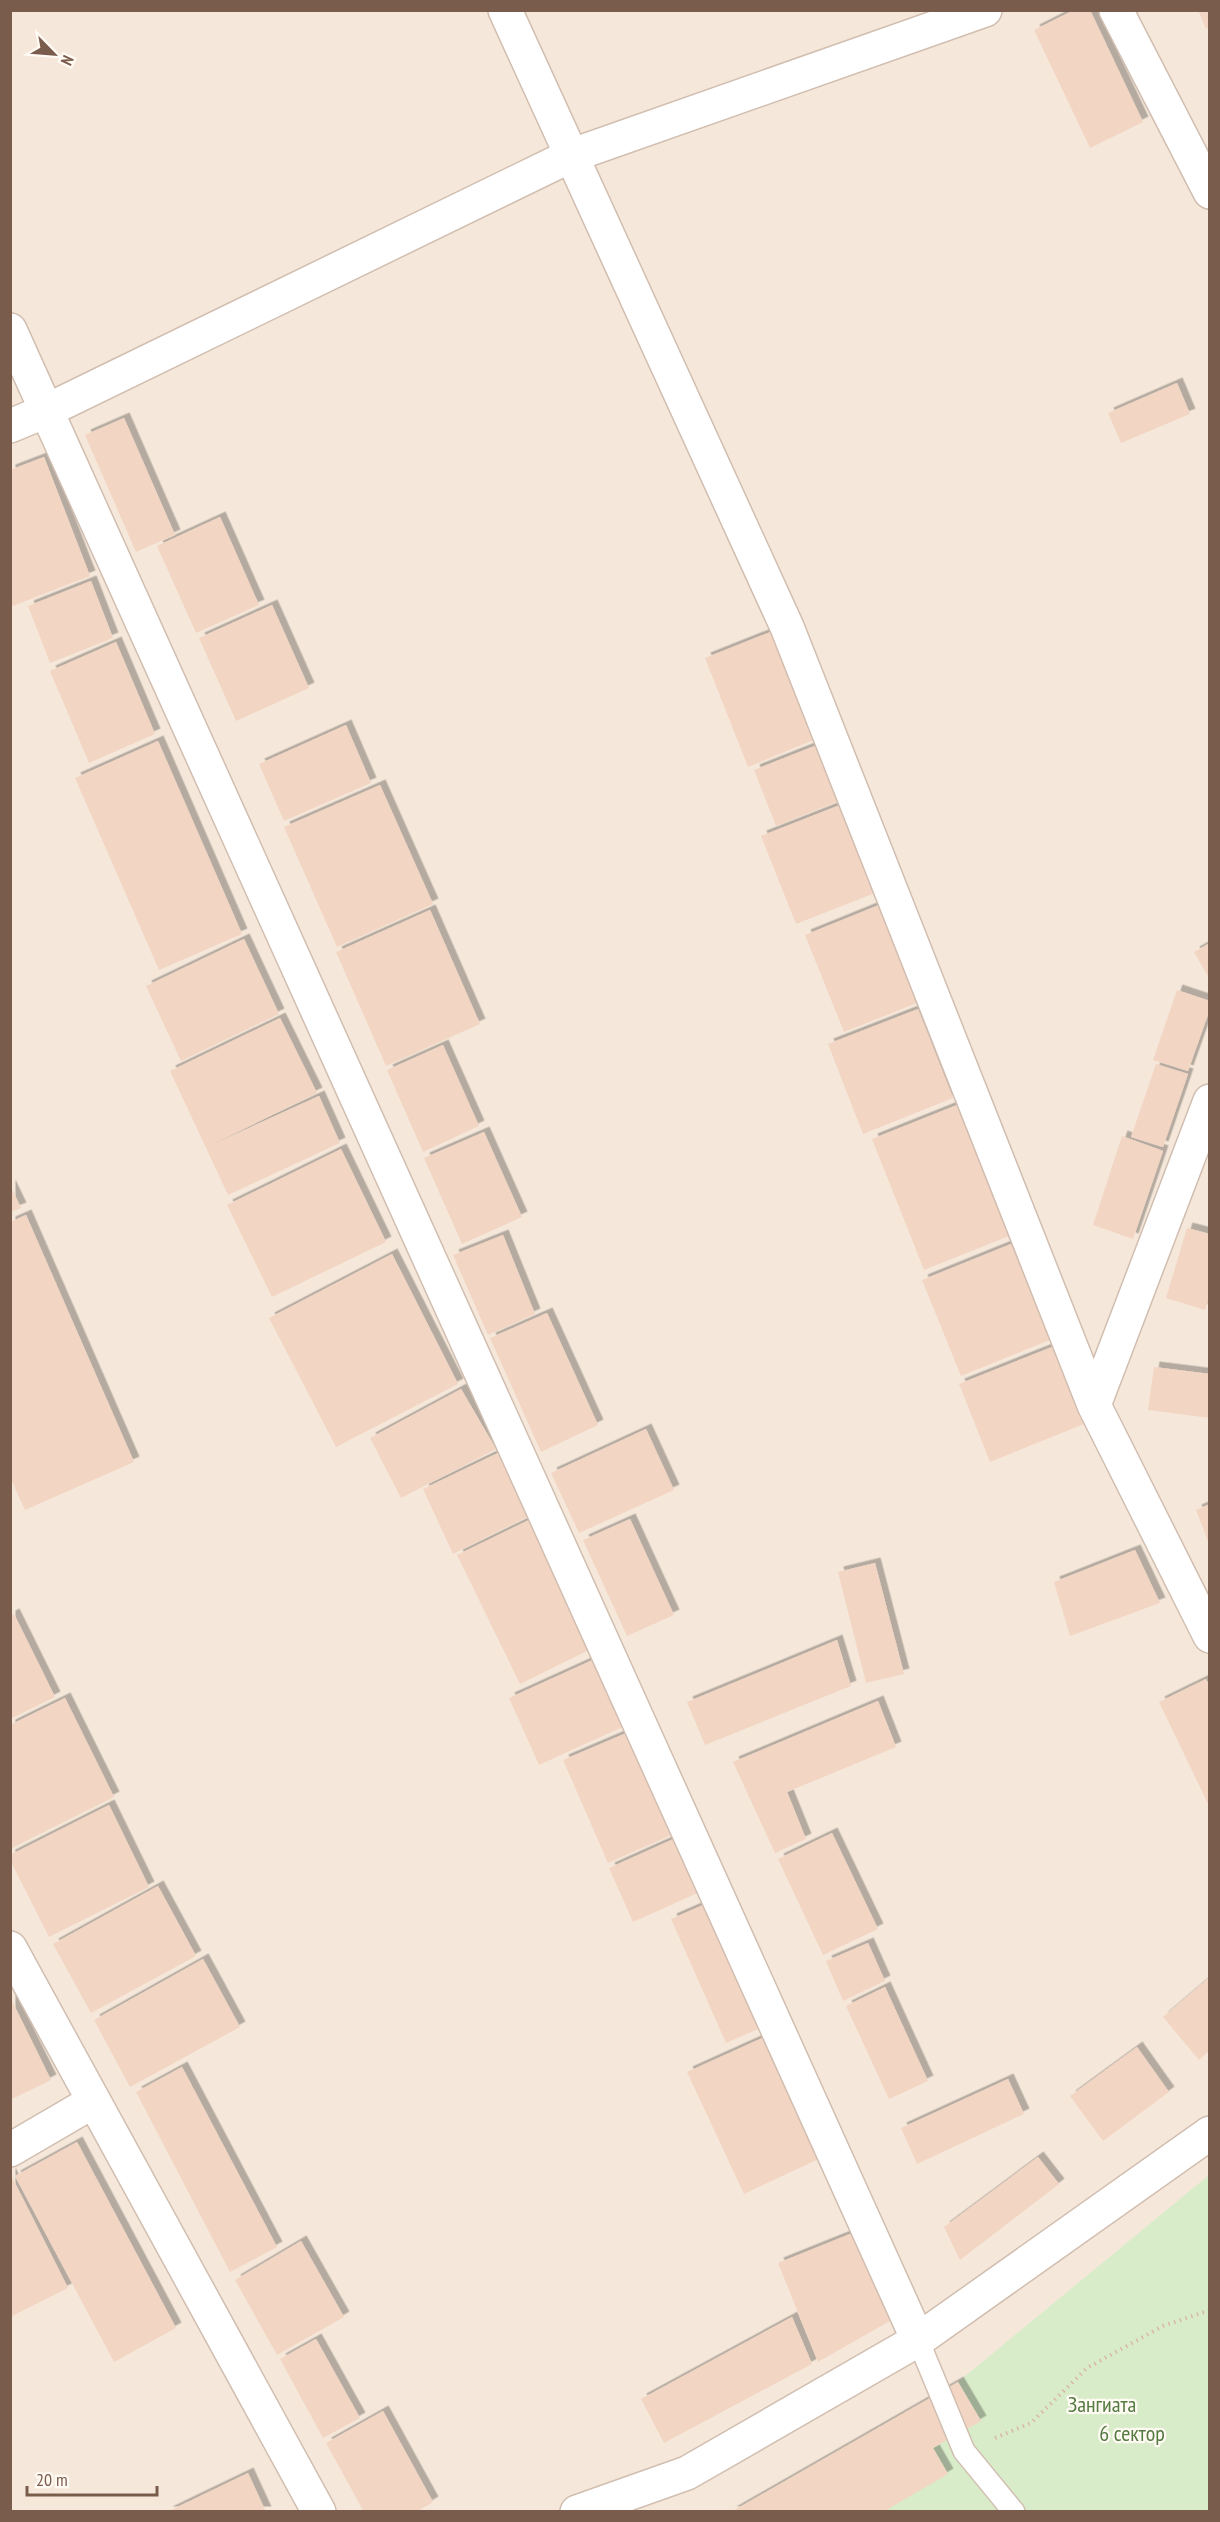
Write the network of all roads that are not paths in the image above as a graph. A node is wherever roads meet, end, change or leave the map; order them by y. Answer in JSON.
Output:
{"nodes":[{"id":1,"x":506,"y":10,"type":"edge"},
{"id":2,"x":985,"y":10,"type":"edge"},
{"id":3,"x":1116,"y":10,"type":"edge"},
{"id":4,"x":570,"y":156,"type":"junction"},
{"id":5,"x":1209,"y":192,"type":"edge"},
{"id":6,"x":10,"y":330,"type":"edge"},
{"id":7,"x":46,"y":411,"type":"junction"},
{"id":8,"x":10,"y":426,"type":"edge"},
{"id":9,"x":1209,"y":1101,"type":"edge"},
{"id":10,"x":1094,"y":1405,"type":"junction"},
{"id":11,"x":1209,"y":1636,"type":"edge"},
{"id":12,"x":10,"y":1948,"type":"edge"},
{"id":13,"x":94,"y":2101,"type":"junction"},
{"id":14,"x":1209,"y":2133,"type":"edge"},
{"id":15,"x":10,"y":2150,"type":"edge"},
{"id":16,"x":918,"y":2340,"type":"junction"},
{"id":17,"x":318,"y":2511,"type":"edge"},
{"id":18,"x":578,"y":2511,"type":"edge"},
{"id":19,"x":1014,"y":2511,"type":"edge"}],
"edges":[{"from":1,"to":4,"type":"street"},
{"from":2,"to":4,"type":"street"},
{"from":3,"to":5,"type":"street"},
{"from":4,"to":7,"type":"street"},
{"from":4,"to":10,"type":"street"},
{"from":6,"to":7,"type":"street"},
{"from":7,"to":8,"type":"street"},
{"from":7,"to":16,"type":"street"},
{"from":9,"to":10,"type":"street"},
{"from":10,"to":11,"type":"street"},
{"from":12,"to":13,"type":"street"},
{"from":13,"to":15,"type":"street"},
{"from":13,"to":17,"type":"street"},
{"from":14,"to":16,"type":"street"},
{"from":16,"to":18,"type":"street"},
{"from":16,"to":19,"type":"lane"}]}
